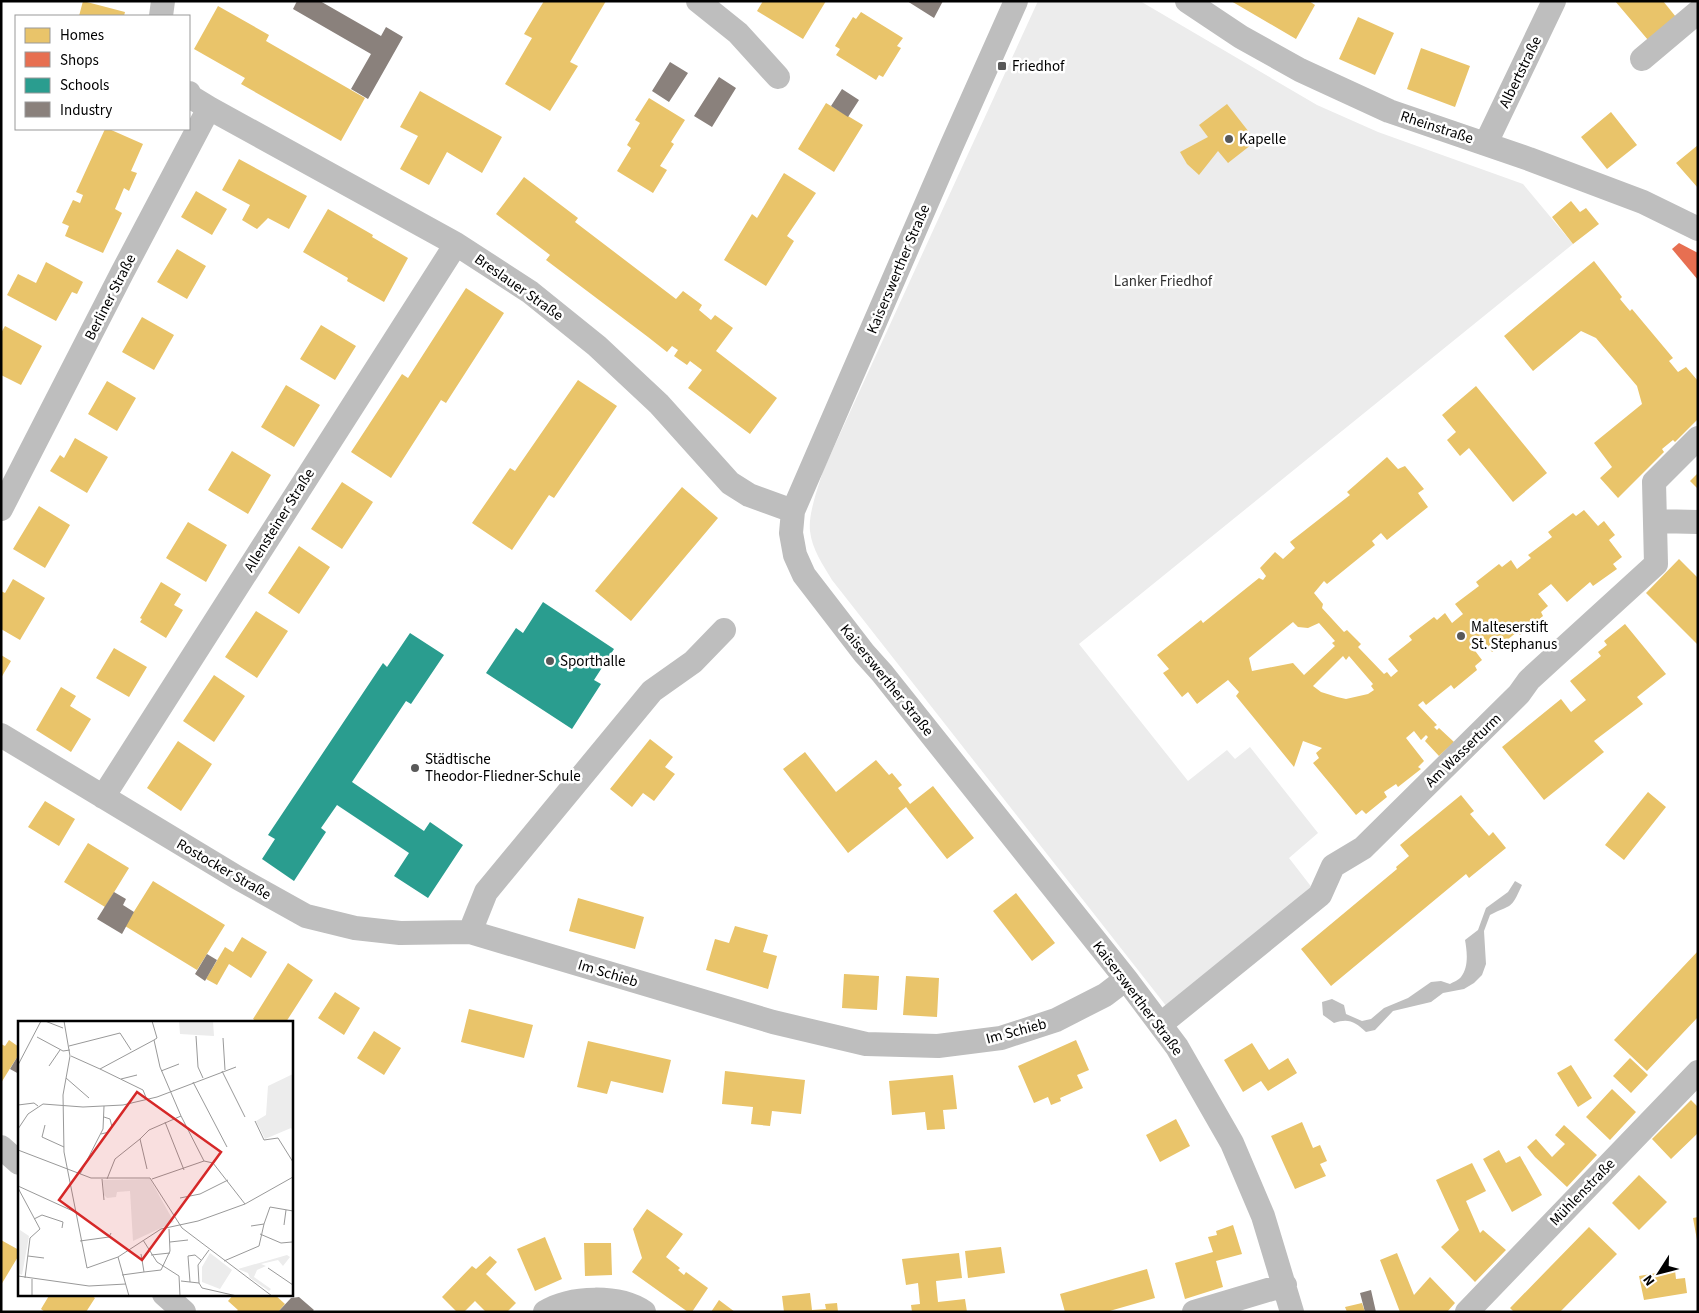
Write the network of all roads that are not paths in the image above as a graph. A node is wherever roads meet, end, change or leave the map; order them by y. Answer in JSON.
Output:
{"nodes":[{"id":1,"x":162,"y":1,"type":"edge"},
{"id":2,"x":698,"y":1,"type":"edge"},
{"id":3,"x":1016,"y":1,"type":"edge"},
{"id":4,"x":1187,"y":1,"type":"edge"},
{"id":5,"x":1554,"y":1,"type":"edge"},
{"id":6,"x":1698,"y":12,"type":"edge"},
{"id":7,"x":160,"y":15,"type":"edge"},
{"id":8,"x":1642,"y":59,"type":"dead end"},
{"id":9,"x":778,"y":77,"type":"dead end"},
{"id":10,"x":190,"y":95,"type":"edge"},
{"id":11,"x":209,"y":108,"type":"junction"},
{"id":12,"x":1486,"y":143,"type":"junction"},
{"id":13,"x":1698,"y":229,"type":"edge"},
{"id":14,"x":456,"y":244,"type":"junction"},
{"id":15,"x":1698,"y":438,"type":"edge"},
{"id":16,"x":1,"y":509,"type":"edge"},
{"id":17,"x":793,"y":511,"type":"junction"},
{"id":18,"x":1655,"y":521,"type":"junction"},
{"id":19,"x":1698,"y":522,"type":"edge"},
{"id":20,"x":724,"y":630,"type":"dead end"},
{"id":21,"x":1,"y":735,"type":"edge"},
{"id":22,"x":103,"y":797,"type":"junction"},
{"id":23,"x":470,"y":932,"type":"junction"},
{"id":24,"x":1126,"y":980,"type":"junction"},
{"id":25,"x":1161,"y":1024,"type":"junction"},
{"id":26,"x":1698,"y":1072,"type":"edge"},
{"id":27,"x":1285,"y":1285,"type":"junction"},
{"id":28,"x":166,"y":1296,"type":"edge"},
{"id":29,"x":184,"y":1312,"type":"edge"},
{"id":30,"x":545,"y":1312,"type":"edge"},
{"id":31,"x":644,"y":1312,"type":"edge"},
{"id":32,"x":1194,"y":1312,"type":"edge"},
{"id":33,"x":1292,"y":1312,"type":"edge"},
{"id":34,"x":1467,"y":1312,"type":"edge"}],
"edges":[{"from":1,"to":7,"type":"street"},
{"from":2,"to":9,"type":"street"},
{"from":3,"to":17,"type":"street","name":"Kaiserswerther Straße"},
{"from":4,"to":12,"type":"street","name":"Rheinstraße"},
{"from":5,"to":12,"type":"street","name":"Albertstraße"},
{"from":6,"to":8,"type":"street"},
{"from":10,"to":11,"type":"street"},
{"from":11,"to":14,"type":"street","name":"Breslauer Straße"},
{"from":11,"to":16,"type":"street","name":"Berliner Straße"},
{"from":12,"to":13,"type":"street","name":"Rheinstraße"},
{"from":14,"to":17,"type":"street","name":"Breslauer Straße"},
{"from":14,"to":22,"type":"street","name":"Allensteiner Straße"},
{"from":15,"to":18,"type":"street","name":"Am Wasserturm"},
{"from":17,"to":24,"type":"street","name":"Kaiserswerther Straße"},
{"from":18,"to":19,"type":"street"},
{"from":18,"to":25,"type":"street","name":"Am Wasserturm"},
{"from":20,"to":23,"type":"street"},
{"from":21,"to":22,"type":"street","name":"Rostocker Straße"},
{"from":22,"to":23,"type":"street","name":"Rostocker Straße"},
{"from":23,"to":24,"type":"street","name":"Im Schieb"},
{"from":24,"to":25,"type":"street","name":"Kaiserswerther Straße"},
{"from":25,"to":27,"type":"street","name":"Kaiserswerther Straße"},
{"from":26,"to":34,"type":"street","name":"Mühlenstraße"},
{"from":27,"to":32,"type":"street"},
{"from":27,"to":33,"type":"street","name":"Kaiserswerther Straße"},
{"from":28,"to":29,"type":"street"},
{"from":30,"to":31,"type":"street"}]}
